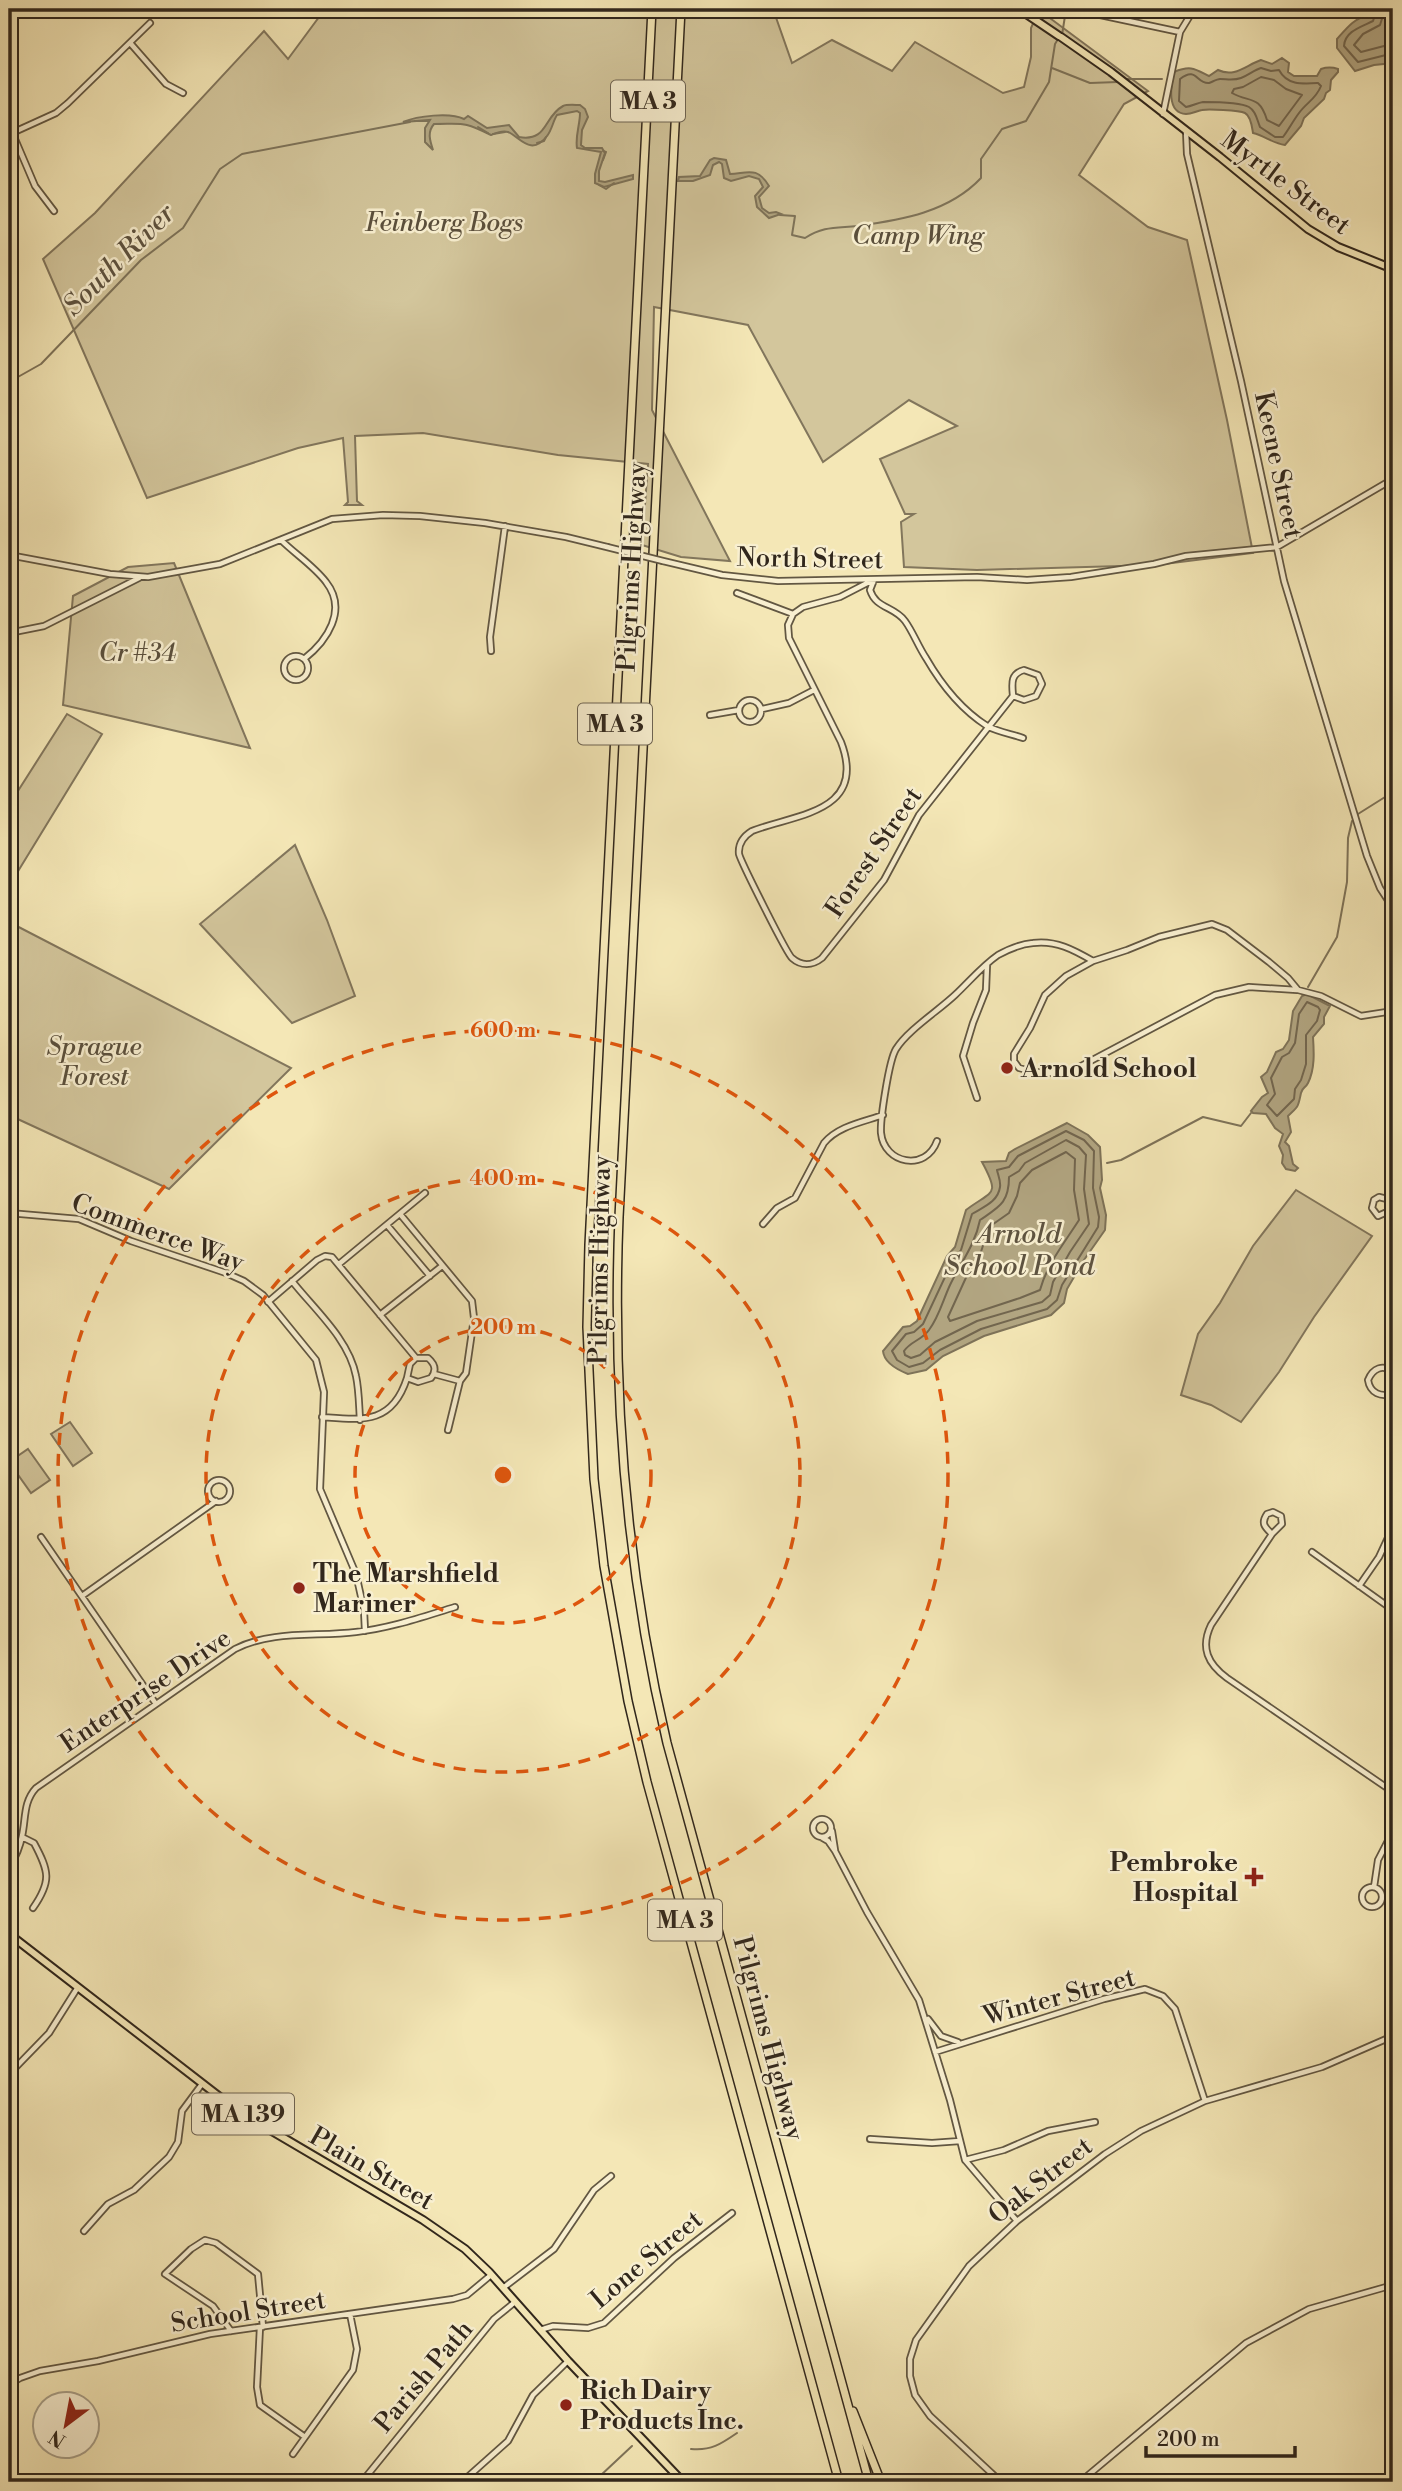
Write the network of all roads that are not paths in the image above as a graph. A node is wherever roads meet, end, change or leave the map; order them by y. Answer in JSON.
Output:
{"nodes":[{"id":1,"x":652,"y":9,"type":"edge"},
{"id":2,"x":681,"y":9,"type":"edge"},
{"id":3,"x":1019,"y":9,"type":"edge"},
{"id":4,"x":1072,"y":9,"type":"edge"},
{"id":5,"x":1194,"y":9,"type":"edge"},
{"id":6,"x":150,"y":23,"type":"dead end"},
{"id":7,"x":1180,"y":32,"type":"junction"},
{"id":8,"x":131,"y":44,"type":"junction"},
{"id":9,"x":184,"y":93,"type":"dead end"},
{"id":10,"x":1163,"y":114,"type":"junction"},
{"id":11,"x":9,"y":125,"type":"edge"},
{"id":12,"x":1186,"y":131,"type":"junction"},
{"id":13,"x":12,"y":133,"type":"junction"},
{"id":14,"x":54,"y":211,"type":"dead end"},
{"id":15,"x":1393,"y":269,"type":"edge"},
{"id":16,"x":1393,"y":479,"type":"edge"},
{"id":17,"x":505,"y":526,"type":"junction"},
{"id":18,"x":281,"y":540,"type":"junction"},
{"id":19,"x":1277,"y":547,"type":"junction"},
{"id":20,"x":9,"y":555,"type":"edge"},
{"id":21,"x":140,"y":577,"type":"junction"},
{"id":22,"x":874,"y":580,"type":"junction"},
{"id":23,"x":737,"y":593,"type":"dead end"},
{"id":24,"x":793,"y":614,"type":"junction"},
{"id":25,"x":9,"y":633,"type":"edge"},
{"id":26,"x":491,"y":651,"type":"dead end"},
{"id":27,"x":304,"y":659,"type":"junction"},
{"id":28,"x":814,"y":690,"type":"junction"},
{"id":29,"x":1013,"y":696,"type":"junction"},
{"id":30,"x":762,"y":709,"type":"junction"},
{"id":31,"x":739,"y":710,"type":"junction"},
{"id":32,"x":710,"y":715,"type":"dead end"},
{"id":33,"x":988,"y":726,"type":"junction"},
{"id":34,"x":1023,"y":737,"type":"dead end"},
{"id":35,"x":1393,"y":908,"type":"edge"},
{"id":36,"x":1093,"y":961,"type":"junction"},
{"id":37,"x":987,"y":964,"type":"junction"},
{"id":38,"x":1298,"y":990,"type":"junction"},
{"id":39,"x":1393,"y":1011,"type":"edge"},
{"id":40,"x":977,"y":1098,"type":"dead end"},
{"id":41,"x":883,"y":1115,"type":"junction"},
{"id":42,"x":937,"y":1141,"type":"dead end"},
{"id":43,"x":425,"y":1193,"type":"dead end"},
{"id":44,"x":1393,"y":1204,"type":"edge"},
{"id":45,"x":9,"y":1213,"type":"edge"},
{"id":46,"x":400,"y":1214,"type":"junction"},
{"id":47,"x":387,"y":1224,"type":"junction"},
{"id":48,"x":763,"y":1224,"type":"dead end"},
{"id":49,"x":339,"y":1264,"type":"junction"},
{"id":50,"x":442,"y":1266,"type":"junction"},
{"id":51,"x":430,"y":1276,"type":"junction"},
{"id":52,"x":292,"y":1281,"type":"junction"},
{"id":53,"x":268,"y":1302,"type":"junction"},
{"id":54,"x":380,"y":1315,"type":"junction"},
{"id":55,"x":416,"y":1358,"type":"junction"},
{"id":56,"x":1393,"y":1372,"type":"edge"},
{"id":57,"x":434,"y":1374,"type":"junction"},
{"id":58,"x":407,"y":1378,"type":"junction"},
{"id":59,"x":460,"y":1381,"type":"junction"},
{"id":60,"x":1393,"y":1392,"type":"edge"},
{"id":61,"x":322,"y":1417,"type":"junction"},
{"id":62,"x":360,"y":1420,"type":"junction"},
{"id":63,"x":448,"y":1430,"type":"dead end"},
{"id":64,"x":216,"y":1501,"type":"junction"},
{"id":65,"x":1393,"y":1527,"type":"edge"},
{"id":66,"x":1272,"y":1534,"type":"junction"},
{"id":67,"x":41,"y":1537,"type":"dead end"},
{"id":68,"x":1312,"y":1552,"type":"dead end"},
{"id":69,"x":1359,"y":1586,"type":"junction"},
{"id":70,"x":82,"y":1596,"type":"junction"},
{"id":71,"x":455,"y":1607,"type":"dead end"},
{"id":72,"x":1393,"y":1610,"type":"edge"},
{"id":73,"x":365,"y":1631,"type":"junction"},
{"id":74,"x":156,"y":1703,"type":"junction"},
{"id":75,"x":1393,"y":1792,"type":"edge"},
{"id":76,"x":831,"y":1830,"type":"junction"},
{"id":77,"x":1393,"y":1831,"type":"edge"},
{"id":78,"x":22,"y":1837,"type":"junction"},
{"id":79,"x":821,"y":1837,"type":"junction"},
{"id":80,"x":835,"y":1851,"type":"junction"},
{"id":81,"x":9,"y":1868,"type":"edge"},
{"id":82,"x":1374,"y":1887,"type":"junction"},
{"id":83,"x":33,"y":1908,"type":"dead end"},
{"id":84,"x":9,"y":1934,"type":"edge"},
{"id":85,"x":78,"y":1986,"type":"junction"},
{"id":86,"x":925,"y":2014,"type":"junction"},
{"id":87,"x":1393,"y":2036,"type":"edge"},
{"id":88,"x":963,"y":2042,"type":"junction"},
{"id":89,"x":935,"y":2052,"type":"junction"},
{"id":90,"x":9,"y":2080,"type":"edge"},
{"id":91,"x":202,"y":2084,"type":"junction"},
{"id":92,"x":1205,"y":2101,"type":"junction"},
{"id":93,"x":1095,"y":2122,"type":"dead end"},
{"id":94,"x":870,"y":2139,"type":"dead end"},
{"id":95,"x":960,"y":2141,"type":"junction"},
{"id":96,"x":965,"y":2160,"type":"junction"},
{"id":97,"x":611,"y":2176,"type":"dead end"},
{"id":98,"x":732,"y":2213,"type":"dead end"},
{"id":99,"x":1017,"y":2221,"type":"junction"},
{"id":100,"x":84,"y":2231,"type":"dead end"},
{"id":101,"x":491,"y":2275,"type":"junction"},
{"id":102,"x":1393,"y":2285,"type":"edge"},
{"id":103,"x":503,"y":2288,"type":"junction"},
{"id":104,"x":515,"y":2302,"type":"junction"},
{"id":105,"x":350,"y":2314,"type":"junction"},
{"id":106,"x":262,"y":2327,"type":"junction"},
{"id":107,"x":540,"y":2330,"type":"junction"},
{"id":108,"x":231,"y":2331,"type":"junction"},
{"id":109,"x":568,"y":2361,"type":"junction"},
{"id":110,"x":9,"y":2385,"type":"edge"},
{"id":111,"x":844,"y":2392,"type":"junction"},
{"id":112,"x":305,"y":2437,"type":"junction"},
{"id":113,"x":293,"y":2454,"type":"dead end"},
{"id":114,"x":365,"y":2479,"type":"dead end"},
{"id":115,"x":462,"y":2482,"type":"edge"},
{"id":116,"x":683,"y":2482,"type":"edge"},
{"id":117,"x":839,"y":2482,"type":"edge"},
{"id":118,"x":869,"y":2482,"type":"edge"},
{"id":119,"x":881,"y":2482,"type":"edge"},
{"id":120,"x":1001,"y":2482,"type":"edge"},
{"id":121,"x":1080,"y":2482,"type":"edge"}],
"edges":[{"from":1,"to":117,"type":"highway","name":"Pilgrims Highway","number":"MA 3"},
{"from":2,"to":111,"type":"highway","name":"Pilgrims Highway","number":"MA 3"},
{"from":3,"to":10,"type":"main road","name":"Myrtle Street"},
{"from":4,"to":7,"type":"street"},
{"from":5,"to":7,"type":"street"},
{"from":6,"to":8,"type":"street"},
{"from":7,"to":10,"type":"street"},
{"from":8,"to":9,"type":"street"},
{"from":8,"to":13,"type":"street"},
{"from":10,"to":12,"type":"main road","name":"Myrtle Street"},
{"from":11,"to":13,"type":"street"},
{"from":12,"to":15,"type":"main road","name":"Myrtle Street"},
{"from":12,"to":19,"type":"street","name":"Keene Street"},
{"from":13,"to":14,"type":"street"},
{"from":16,"to":19,"type":"street","name":"North Street"},
{"from":17,"to":18,"type":"street","name":"North Street"},
{"from":17,"to":22,"type":"street","name":"North Street","bridge":true},
{"from":17,"to":26,"type":"street"},
{"from":18,"to":21,"type":"street","name":"North Street"},
{"from":18,"to":27,"type":"street"},
{"from":19,"to":22,"type":"street","name":"North Street"},
{"from":19,"to":35,"type":"street","name":"Keene Street"},
{"from":20,"to":21,"type":"street"},
{"from":21,"to":25,"type":"street"},
{"from":22,"to":24,"type":"street"},
{"from":22,"to":33,"type":"street"},
{"from":23,"to":24,"type":"street"},
{"from":24,"to":28,"type":"street","name":"Forest Street"},
{"from":27,"to":27,"type":"street"},
{"from":28,"to":30,"type":"street"},
{"from":28,"to":33,"type":"street","name":"Forest Street"},
{"from":29,"to":29,"type":"street","name":"Forest Street"},
{"from":29,"to":33,"type":"street","name":"Forest Street"},
{"from":30,"to":31,"type":"street"},
{"from":30,"to":31,"type":"street"},
{"from":31,"to":32,"type":"street"},
{"from":33,"to":34,"type":"street"},
{"from":36,"to":37,"type":"street"},
{"from":36,"to":38,"type":"street"},
{"from":36,"to":38,"type":"street"},
{"from":37,"to":40,"type":"street"},
{"from":37,"to":41,"type":"street"},
{"from":38,"to":39,"type":"street"},
{"from":41,"to":42,"type":"street"},
{"from":41,"to":48,"type":"street"},
{"from":43,"to":46,"type":"street"},
{"from":44,"to":44,"type":"street"},
{"from":45,"to":53,"type":"street","name":"Commerce Way"},
{"from":46,"to":47,"type":"street"},
{"from":46,"to":50,"type":"street"},
{"from":47,"to":49,"type":"street"},
{"from":47,"to":51,"type":"street"},
{"from":49,"to":52,"type":"street"},
{"from":49,"to":54,"type":"street"},
{"from":50,"to":51,"type":"street"},
{"from":50,"to":59,"type":"street"},
{"from":51,"to":54,"type":"street"},
{"from":52,"to":53,"type":"street"},
{"from":52,"to":62,"type":"street"},
{"from":53,"to":61,"type":"street","name":"Commerce Way"},
{"from":54,"to":55,"type":"street"},
{"from":55,"to":57,"type":"street"},
{"from":55,"to":58,"type":"street"},
{"from":56,"to":60,"type":"street"},
{"from":57,"to":58,"type":"street"},
{"from":57,"to":59,"type":"street"},
{"from":58,"to":62,"type":"street"},
{"from":59,"to":63,"type":"street"},
{"from":61,"to":62,"type":"street"},
{"from":61,"to":73,"type":"street","name":"Commerce Way"},
{"from":64,"to":64,"type":"street"},
{"from":64,"to":70,"type":"street"},
{"from":65,"to":69,"type":"street"},
{"from":66,"to":66,"type":"street"},
{"from":66,"to":75,"type":"street"},
{"from":67,"to":70,"type":"street"},
{"from":68,"to":69,"type":"street"},
{"from":69,"to":72,"type":"street"},
{"from":70,"to":74,"type":"street"},
{"from":71,"to":73,"type":"street","name":"Enterprise Drive"},
{"from":73,"to":74,"type":"street","name":"Enterprise Drive"},
{"from":74,"to":78,"type":"street","name":"Enterprise Drive"},
{"from":76,"to":79,"type":"street"},
{"from":76,"to":79,"type":"street"},
{"from":76,"to":80,"type":"street"},
{"from":77,"to":82,"type":"street"},
{"from":78,"to":81,"type":"street","name":"Enterprise Drive"},
{"from":78,"to":83,"type":"street"},
{"from":79,"to":80,"type":"street"},
{"from":80,"to":86,"type":"street"},
{"from":82,"to":82,"type":"street"},
{"from":84,"to":85,"type":"main road","name":"Plain Street","number":"MA 139"},
{"from":85,"to":90,"type":"street"},
{"from":85,"to":91,"type":"main road","name":"Plain Street","number":"MA 139"},
{"from":86,"to":88,"type":"street"},
{"from":86,"to":89,"type":"street"},
{"from":87,"to":92,"type":"street","name":"Oak Street"},
{"from":88,"to":89,"type":"street","name":"Winter Street"},
{"from":88,"to":92,"type":"street","name":"Winter Street"},
{"from":89,"to":95,"type":"street"},
{"from":91,"to":100,"type":"street"},
{"from":91,"to":101,"type":"main road","name":"Plain Street","number":"MA 139"},
{"from":92,"to":99,"type":"street","name":"Oak Street"},
{"from":93,"to":96,"type":"street"},
{"from":94,"to":95,"type":"street"},
{"from":95,"to":96,"type":"street"},
{"from":96,"to":99,"type":"street"},
{"from":97,"to":103,"type":"street"},
{"from":98,"to":107,"type":"street","name":"Lone Street"},
{"from":99,"to":120,"type":"street","name":"Oak Street"},
{"from":101,"to":103,"type":"main road","name":"Plain Street","number":"MA 139"},
{"from":101,"to":105,"type":"street","name":"School Street"},
{"from":102,"to":121,"type":"street"},
{"from":103,"to":104,"type":"main road","name":"Plain Street","number":"MA 139"},
{"from":104,"to":107,"type":"main road","name":"Plain Street","number":"MA 139"},
{"from":104,"to":114,"type":"street","name":"Parish Path"},
{"from":105,"to":106,"type":"street","name":"School Street"},
{"from":105,"to":112,"type":"street"},
{"from":106,"to":108,"type":"street","name":"School Street"},
{"from":106,"to":108,"type":"street"},
{"from":106,"to":112,"type":"street"},
{"from":107,"to":109,"type":"main road","name":"Plain Street","number":"MA 139"},
{"from":108,"to":110,"type":"street","name":"School Street"},
{"from":109,"to":115,"type":"street"},
{"from":109,"to":116,"type":"main road","name":"Plain Street","number":"MA 139"},
{"from":111,"to":118,"type":"highway","name":"Pilgrims Highway","number":"MA 3"},
{"from":111,"to":119,"type":"highway"},
{"from":112,"to":113,"type":"street"}]}
